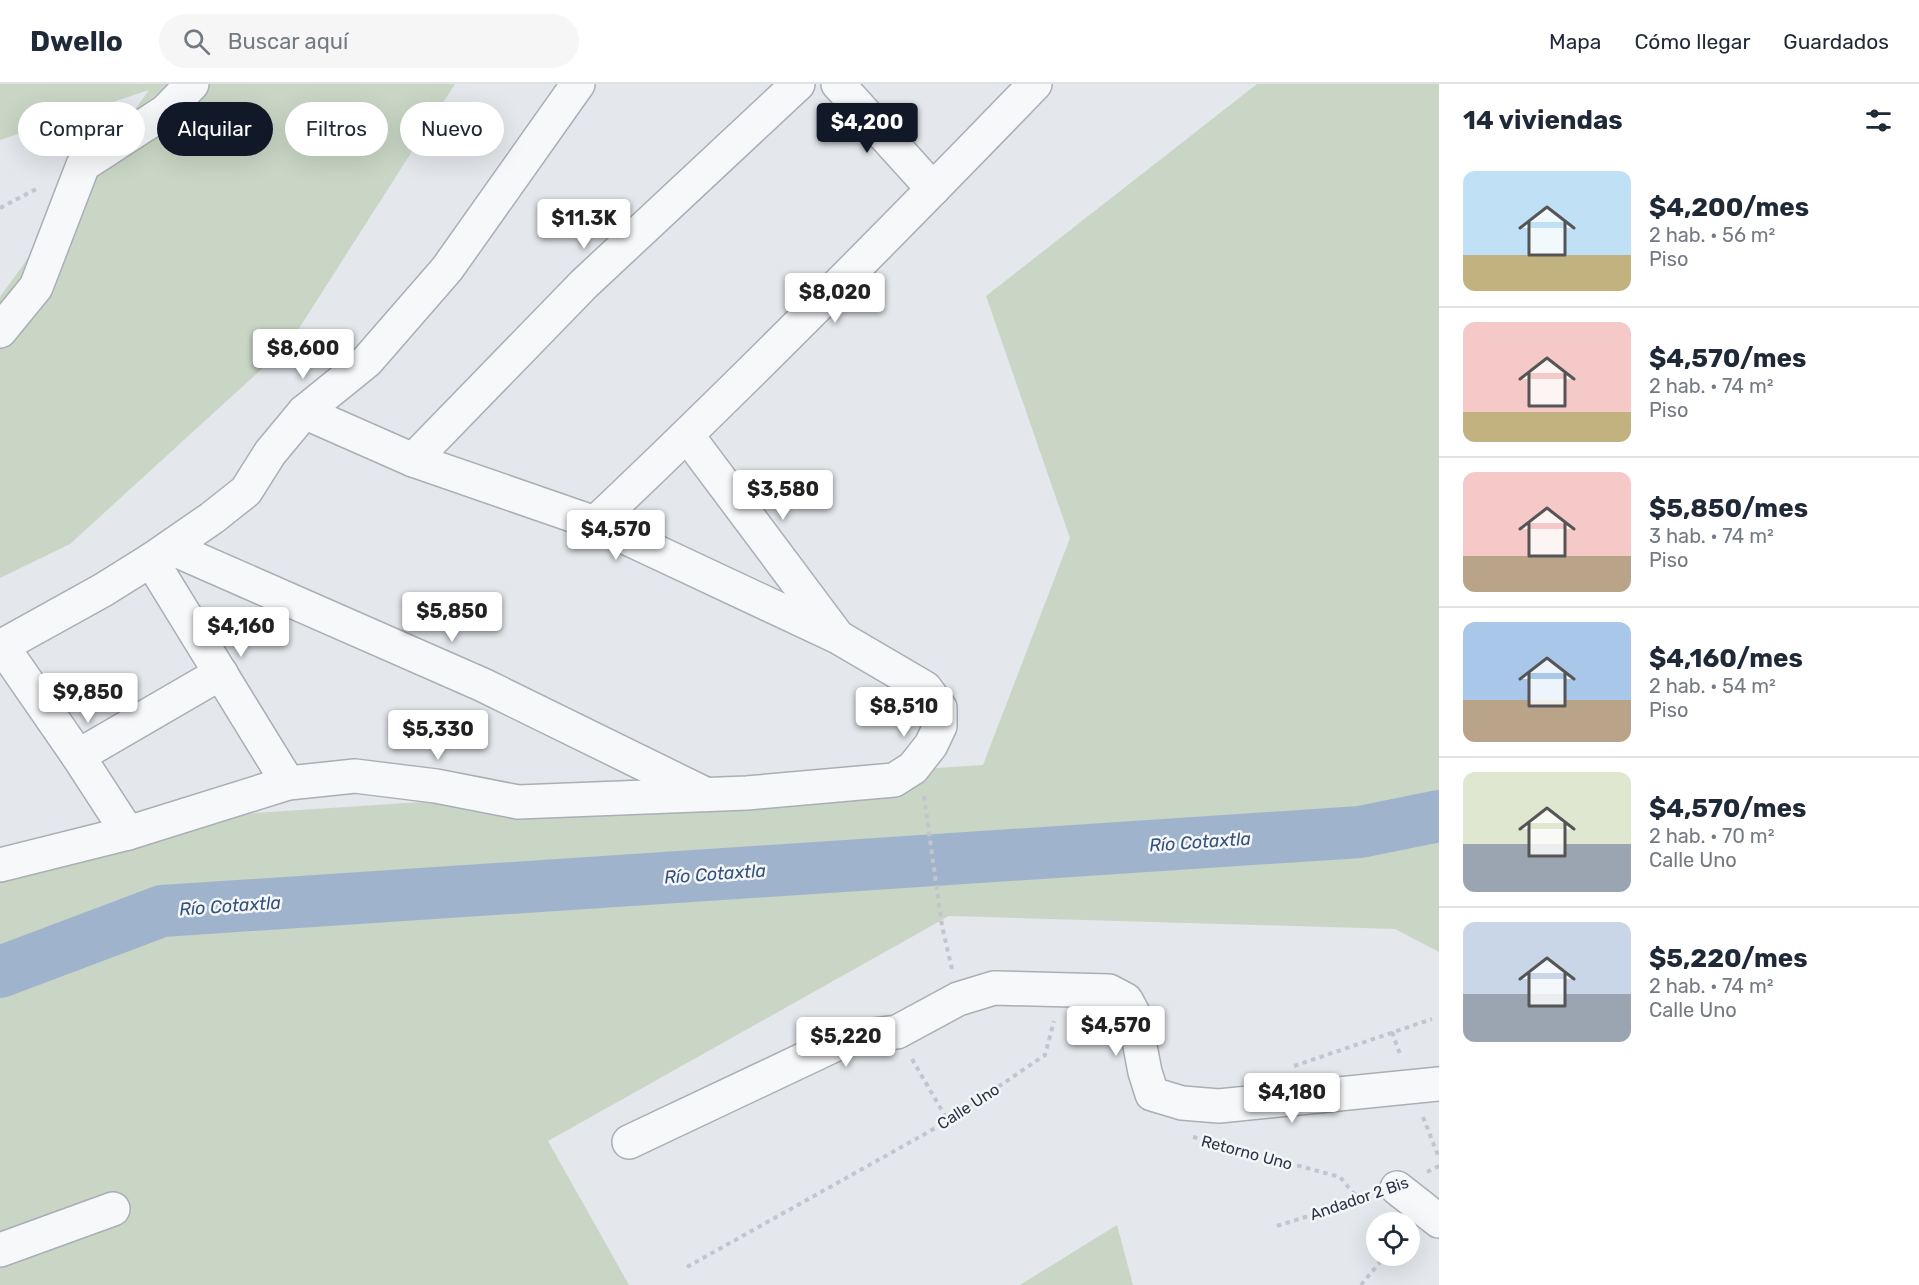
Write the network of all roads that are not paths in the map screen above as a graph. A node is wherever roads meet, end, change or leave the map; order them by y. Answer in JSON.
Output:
{"nodes":[{"id":1,"x":192,"y":84,"type":"edge"},
{"id":2,"x":578,"y":84,"type":"edge"},
{"id":3,"x":798,"y":84,"type":"edge"},
{"id":4,"x":838,"y":84,"type":"edge"},
{"id":5,"x":1035,"y":84,"type":"edge"},
{"id":6,"x":933,"y":189,"type":"junction"},
{"id":7,"x":0,"y":331,"type":"edge"},
{"id":8,"x":304,"y":412,"type":"junction"},
{"id":9,"x":687,"y":435,"type":"junction"},
{"id":10,"x":413,"y":460,"type":"junction"},
{"id":11,"x":595,"y":523,"type":"junction"},
{"id":12,"x":161,"y":554,"type":"junction"},
{"id":13,"x":838,"y":637,"type":"junction"},
{"id":14,"x":1,"y":647,"type":"edge"},
{"id":15,"x":220,"y":673,"type":"junction"},
{"id":16,"x":78,"y":756,"type":"junction"},
{"id":17,"x":288,"y":783,"type":"junction"},
{"id":18,"x":708,"y":795,"type":"junction"},
{"id":19,"x":128,"y":833,"type":"junction"},
{"id":20,"x":0,"y":865,"type":"edge"},
{"id":21,"x":1439,"y":1084,"type":"edge"},
{"id":22,"x":629,"y":1142,"type":"dead end"},
{"id":23,"x":1397,"y":1188,"type":"road end"},
{"id":24,"x":113,"y":1209,"type":"dead end"},
{"id":25,"x":1439,"y":1221,"type":"edge"},
{"id":26,"x":0,"y":1250,"type":"edge"}],
"edges":[{"from":1,"to":7,"type":"street"},
{"from":2,"to":8,"type":"street"},
{"from":3,"to":10,"type":"street"},
{"from":4,"to":6,"type":"street"},
{"from":5,"to":6,"type":"street"},
{"from":6,"to":9,"type":"street"},
{"from":8,"to":10,"type":"street"},
{"from":8,"to":12,"type":"street"},
{"from":9,"to":11,"type":"street"},
{"from":9,"to":13,"type":"street"},
{"from":10,"to":11,"type":"street"},
{"from":11,"to":13,"type":"street"},
{"from":12,"to":14,"type":"street"},
{"from":12,"to":15,"type":"street"},
{"from":12,"to":18,"type":"street"},
{"from":13,"to":18,"type":"street"},
{"from":14,"to":16,"type":"street"},
{"from":15,"to":16,"type":"street"},
{"from":15,"to":17,"type":"street"},
{"from":16,"to":19,"type":"street"},
{"from":17,"to":18,"type":"street"},
{"from":17,"to":19,"type":"street"},
{"from":19,"to":20,"type":"street"},
{"from":21,"to":22,"type":"street"},
{"from":23,"to":25,"type":"street"},
{"from":24,"to":26,"type":"street"}]}
